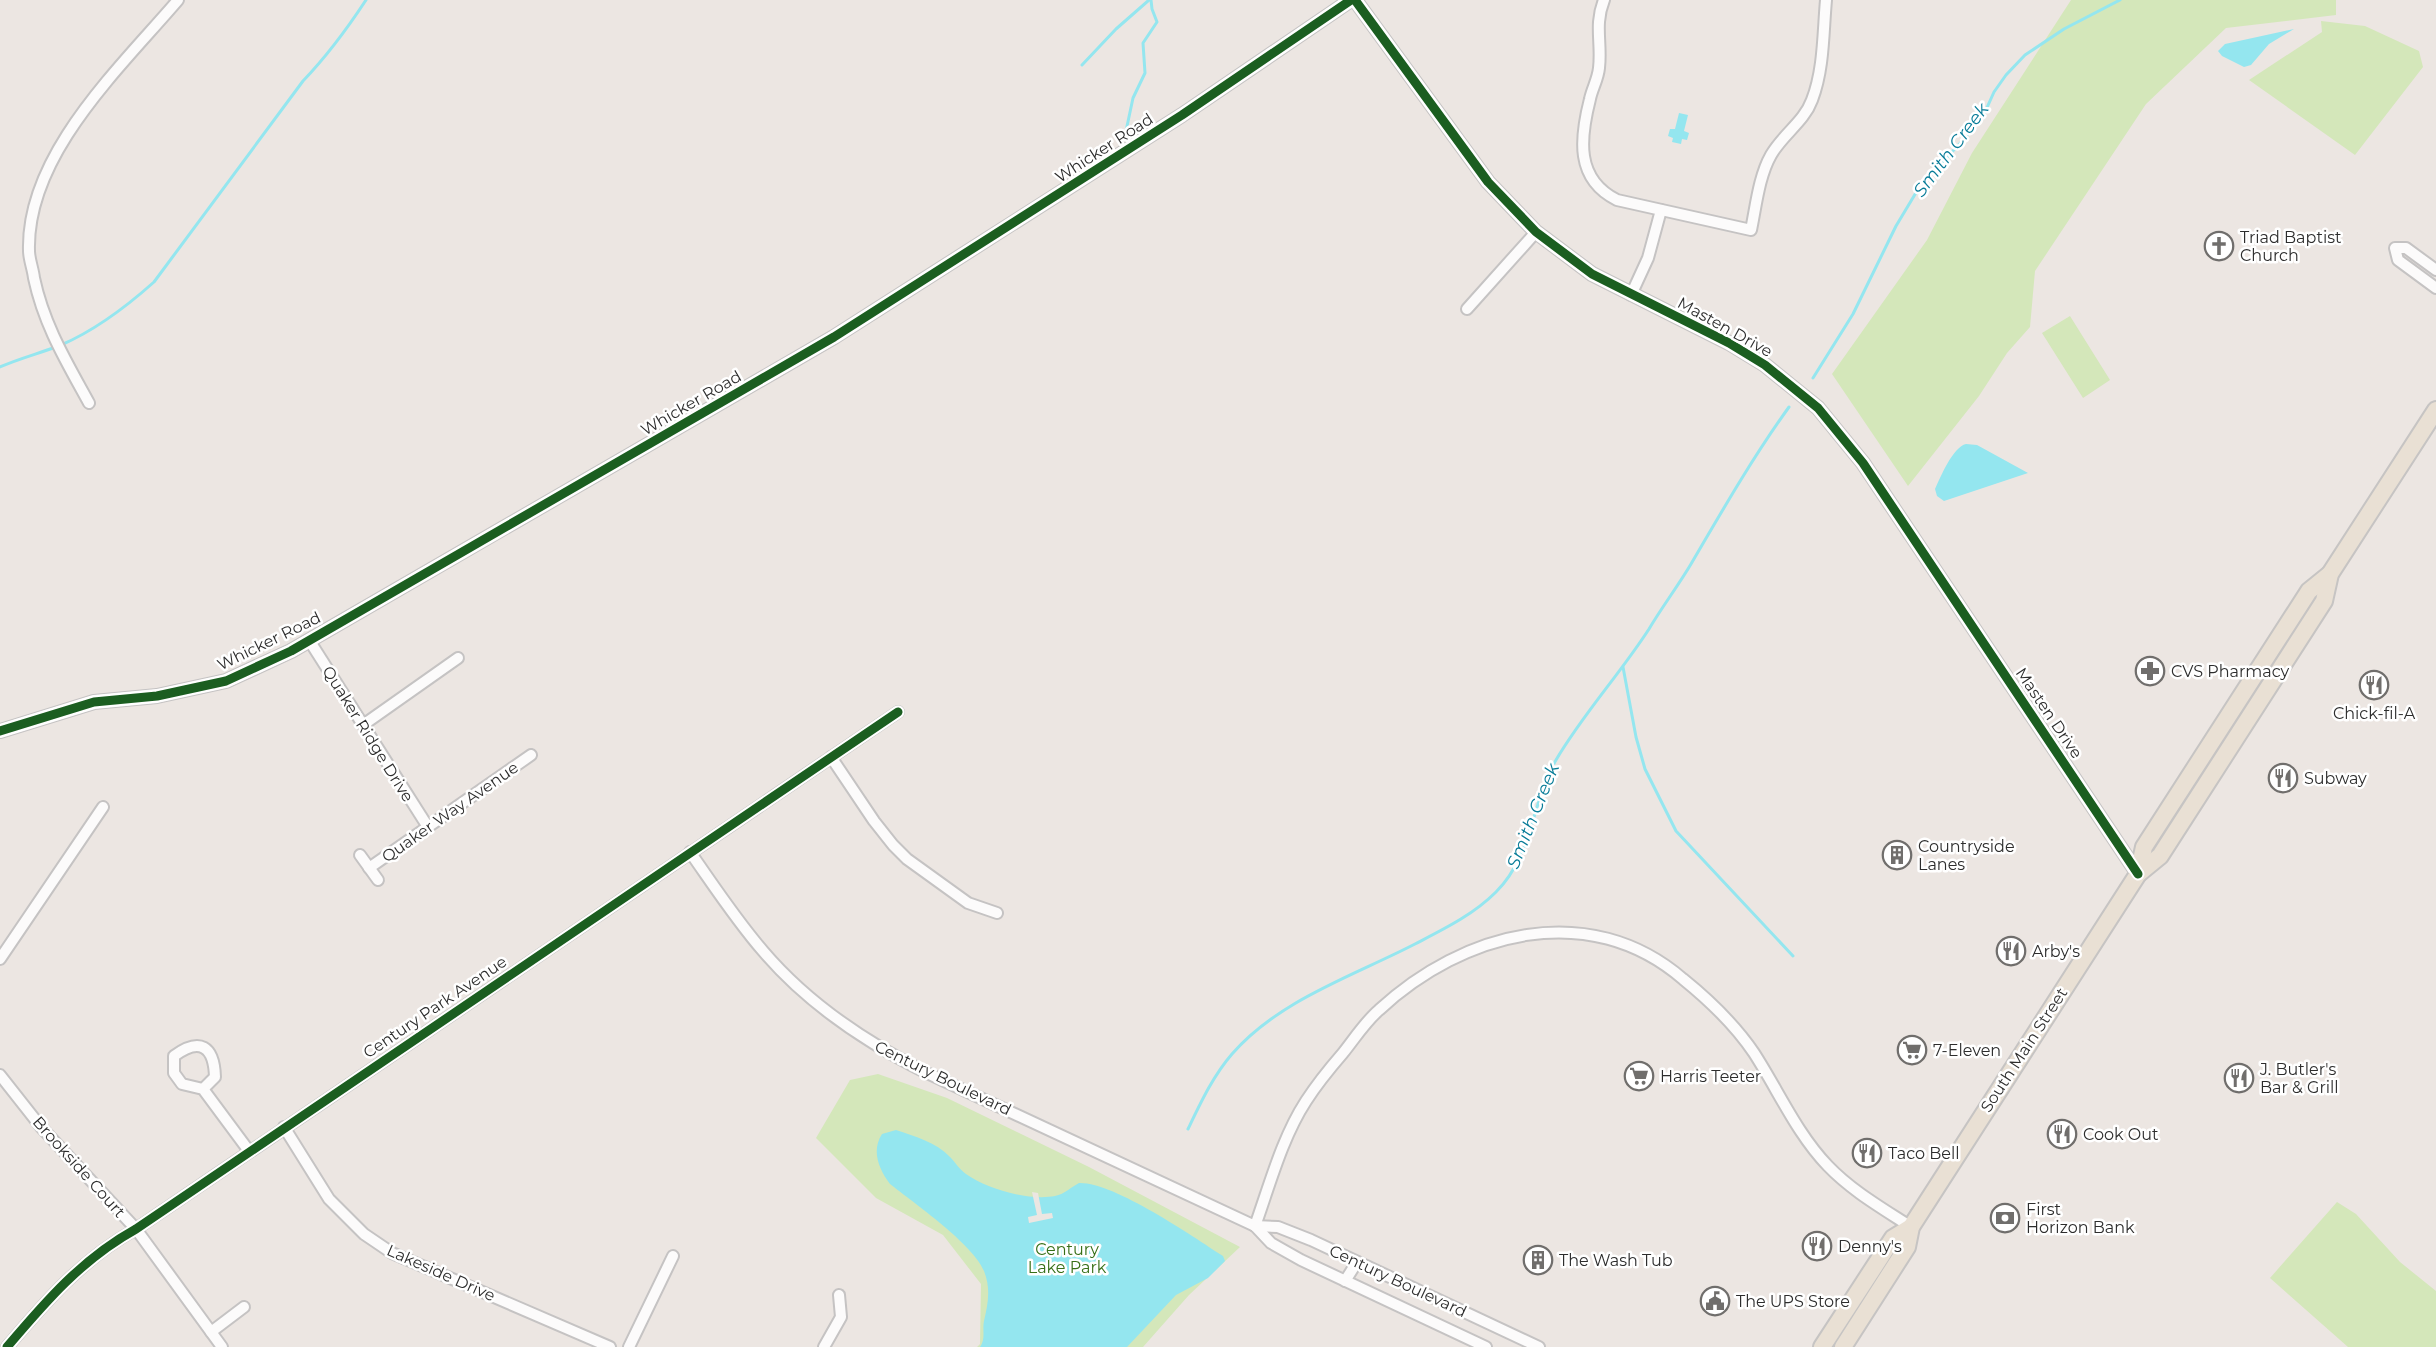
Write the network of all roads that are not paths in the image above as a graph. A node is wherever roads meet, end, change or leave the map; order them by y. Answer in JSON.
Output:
{"nodes":[{"id":1,"x":178,"y":0,"type":"edge"},
{"id":2,"x":1353,"y":0,"type":"edge"},
{"id":3,"x":1604,"y":0,"type":"edge"},
{"id":4,"x":1826,"y":0,"type":"edge"},
{"id":5,"x":1661,"y":210,"type":"junction"},
{"id":6,"x":1536,"y":232,"type":"junction"},
{"id":7,"x":2436,"y":270,"type":"edge"},
{"id":8,"x":2436,"y":288,"type":"edge"},
{"id":9,"x":1631,"y":295,"type":"junction"},
{"id":10,"x":1467,"y":309,"type":"dead end"},
{"id":11,"x":89,"y":403,"type":"dead end"},
{"id":12,"x":2436,"y":410,"type":"edge"},
{"id":13,"x":309,"y":640,"type":"junction"},
{"id":14,"x":458,"y":658,"type":"dead end"},
{"id":15,"x":898,"y":712,"type":"dead end"},
{"id":16,"x":363,"y":725,"type":"junction"},
{"id":17,"x":0,"y":731,"type":"edge"},
{"id":18,"x":531,"y":755,"type":"dead end"},
{"id":19,"x":831,"y":757,"type":"junction"},
{"id":20,"x":103,"y":807,"type":"dead end"},
{"id":21,"x":428,"y":827,"type":"junction"},
{"id":22,"x":690,"y":852,"type":"junction"},
{"id":23,"x":360,"y":855,"type":"dead end"},
{"id":24,"x":369,"y":868,"type":"junction"},
{"id":25,"x":2138,"y":873,"type":"junction"},
{"id":26,"x":378,"y":880,"type":"dead end"},
{"id":27,"x":997,"y":913,"type":"dead end"},
{"id":28,"x":0,"y":958,"type":"edge"},
{"id":29,"x":0,"y":1075,"type":"edge"},
{"id":30,"x":203,"y":1089,"type":"junction"},
{"id":31,"x":284,"y":1127,"type":"junction"},
{"id":32,"x":249,"y":1151,"type":"junction"},
{"id":33,"x":1254,"y":1226,"type":"junction"},
{"id":34,"x":1911,"y":1227,"type":"junction"},
{"id":35,"x":136,"y":1229,"type":"junction"},
{"id":36,"x":673,"y":1256,"type":"dead end"},
{"id":37,"x":1357,"y":1262,"type":"junction"},
{"id":38,"x":1345,"y":1281,"type":"junction"},
{"id":39,"x":839,"y":1295,"type":"dead end"},
{"id":40,"x":244,"y":1307,"type":"dead end"},
{"id":41,"x":211,"y":1332,"type":"junction"},
{"id":42,"x":1535,"y":1346,"type":"edge"},
{"id":43,"x":7,"y":1347,"type":"edge"},
{"id":44,"x":222,"y":1347,"type":"edge"},
{"id":45,"x":610,"y":1347,"type":"edge"},
{"id":46,"x":629,"y":1347,"type":"edge"},
{"id":47,"x":824,"y":1347,"type":"edge"},
{"id":48,"x":1486,"y":1347,"type":"edge"},
{"id":49,"x":1822,"y":1347,"type":"edge"},
{"id":50,"x":1843,"y":1347,"type":"edge"}],
"edges":[{"from":1,"to":11,"type":"street"},
{"from":2,"to":6,"type":"street","name":"Masten Drive"},
{"from":2,"to":13,"type":"street","name":"Whicker Road"},
{"from":3,"to":5,"type":"street"},
{"from":4,"to":5,"type":"street"},
{"from":5,"to":9,"type":"street"},
{"from":6,"to":9,"type":"street","name":"Masten Drive"},
{"from":6,"to":10,"type":"street"},
{"from":7,"to":8,"type":"street"},
{"from":9,"to":25,"type":"street","name":"Masten Drive"},
{"from":12,"to":25,"type":"main road","name":"South Main Street"},
{"from":13,"to":16,"type":"street","name":"Quaker Ridge Drive"},
{"from":13,"to":17,"type":"street","name":"Whicker Road"},
{"from":14,"to":16,"type":"street"},
{"from":15,"to":19,"type":"street","name":"Century Park Avenue"},
{"from":16,"to":21,"type":"street","name":"Quaker Ridge Drive"},
{"from":18,"to":21,"type":"street","name":"Quaker Way Avenue"},
{"from":19,"to":22,"type":"street","name":"Century Park Avenue"},
{"from":19,"to":27,"type":"street"},
{"from":20,"to":28,"type":"street"},
{"from":21,"to":24,"type":"street","name":"Quaker Way Avenue"},
{"from":22,"to":31,"type":"street","name":"Century Park Avenue"},
{"from":22,"to":33,"type":"street","name":"Century Boulevard"},
{"from":23,"to":24,"type":"street"},
{"from":24,"to":26,"type":"street"},
{"from":25,"to":34,"type":"main road","name":"South Main Street"},
{"from":29,"to":35,"type":"street","name":"Brookside Court"},
{"from":30,"to":30,"type":"street"},
{"from":30,"to":32,"type":"street"},
{"from":31,"to":32,"type":"street","name":"Century Park Avenue"},
{"from":31,"to":45,"type":"street","name":"Lakeside Drive"},
{"from":32,"to":35,"type":"street","name":"Century Park Avenue"},
{"from":33,"to":34,"type":"street"},
{"from":33,"to":37,"type":"street","name":"Century Boulevard"},
{"from":33,"to":38,"type":"street","name":"Century Boulevard"},
{"from":34,"to":49,"type":"main road","name":"South Main Street"},
{"from":34,"to":50,"type":"main road","name":"South Main Street"},
{"from":35,"to":41,"type":"street","name":"Brookside Court"},
{"from":35,"to":43,"type":"street","name":"Century Park Avenue"},
{"from":36,"to":46,"type":"street"},
{"from":37,"to":38,"type":"street"},
{"from":37,"to":42,"type":"street","name":"Century Boulevard"},
{"from":38,"to":48,"type":"street","name":"Century Boulevard"},
{"from":39,"to":47,"type":"street"},
{"from":40,"to":41,"type":"street"},
{"from":41,"to":44,"type":"street","name":"Brookside Court"}]}
